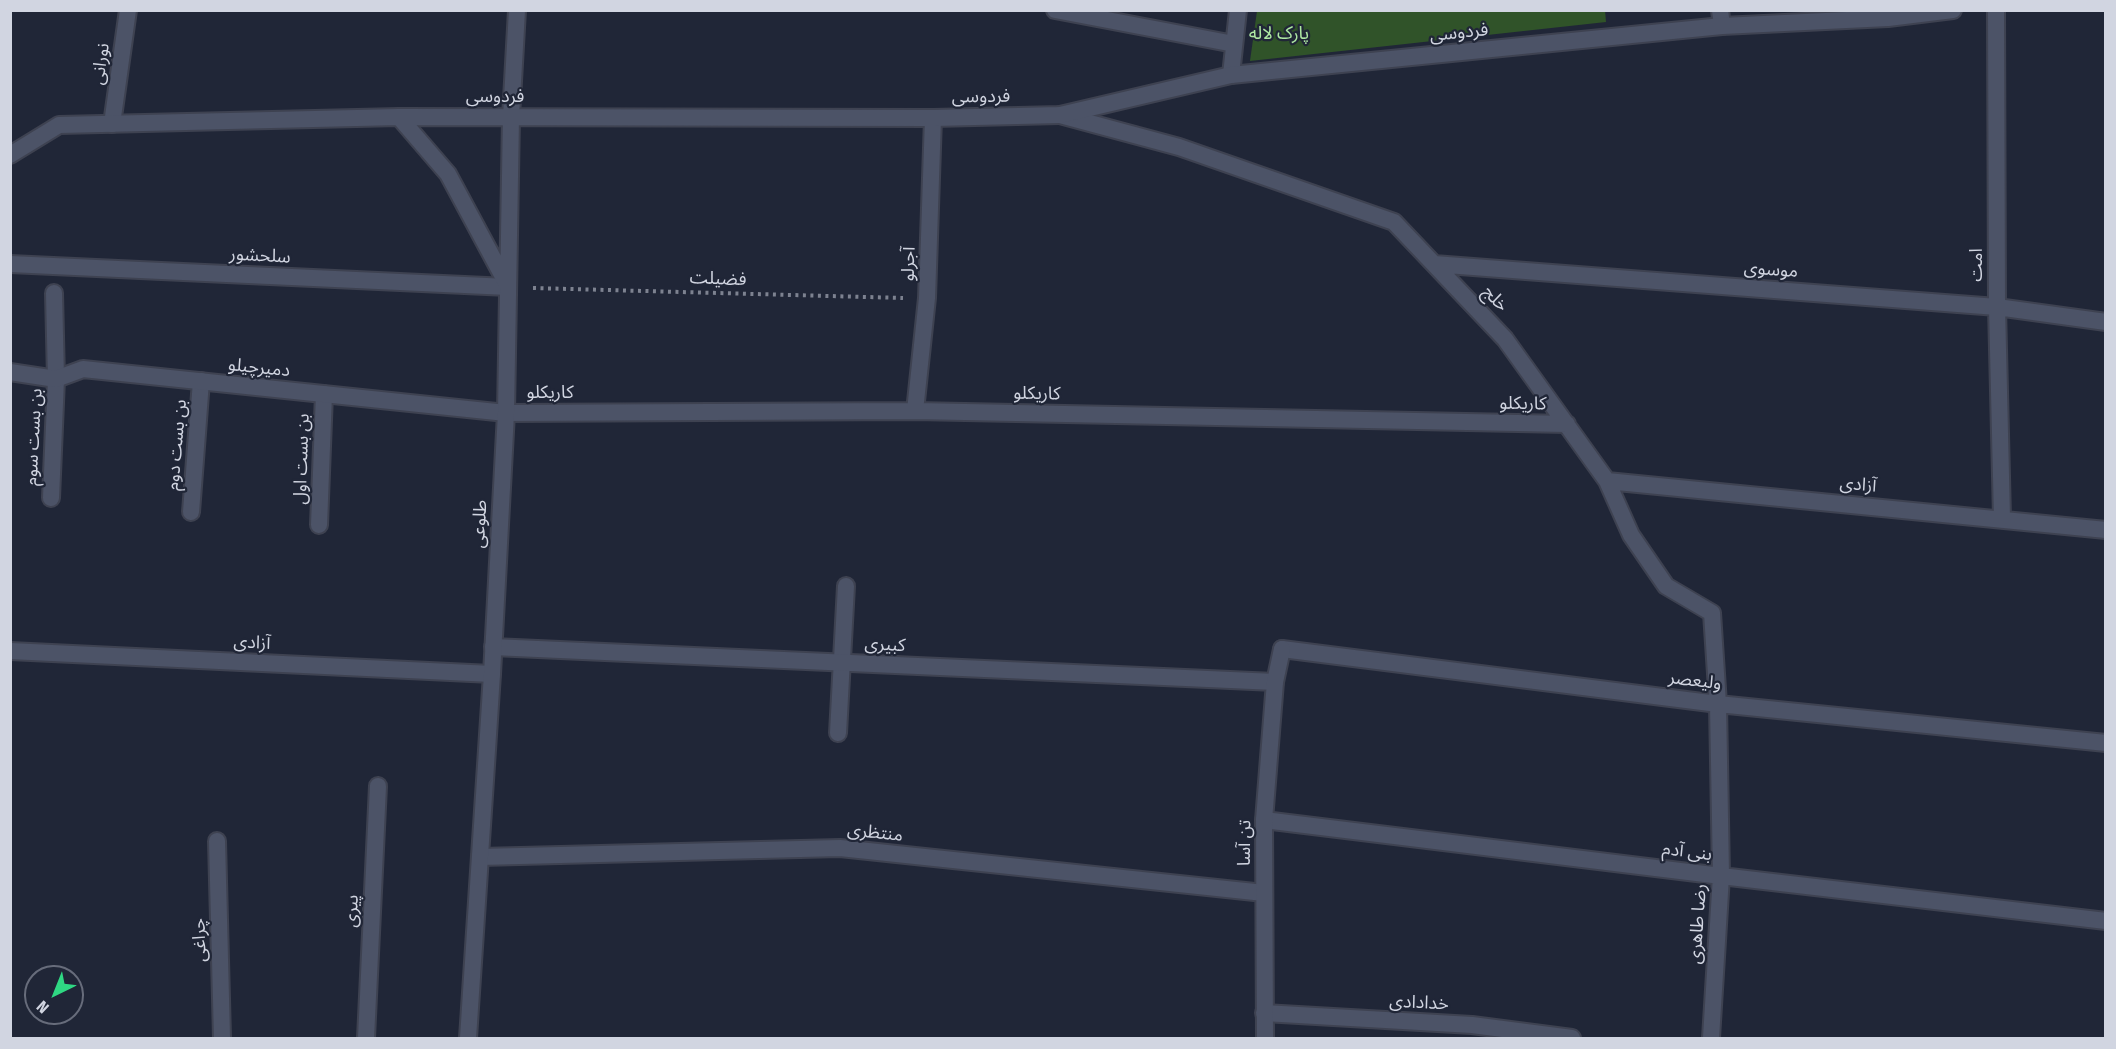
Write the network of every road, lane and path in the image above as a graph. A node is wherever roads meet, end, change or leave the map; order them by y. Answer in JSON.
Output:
{"nodes":[{"id":1,"x":128,"y":10,"type":"edge"},
{"id":2,"x":517,"y":10,"type":"edge"},
{"id":3,"x":1055,"y":10,"type":"edge"},
{"id":4,"x":1238,"y":10,"type":"edge"},
{"id":5,"x":1953,"y":10,"type":"edge"},
{"id":6,"x":1996,"y":10,"type":"edge"},
{"id":7,"x":1888,"y":14,"type":"edge"},
{"id":8,"x":1721,"y":18,"type":"edge"},
{"id":9,"x":1234,"y":44,"type":"junction"},
{"id":10,"x":1231,"y":75,"type":"junction"},
{"id":11,"x":1060,"y":115,"type":"junction"},
{"id":12,"x":399,"y":117,"type":"junction"},
{"id":13,"x":512,"y":117,"type":"junction"},
{"id":14,"x":933,"y":118,"type":"junction"},
{"id":15,"x":112,"y":124,"type":"junction"},
{"id":16,"x":10,"y":155,"type":"edge"},
{"id":17,"x":10,"y":264,"type":"edge"},
{"id":18,"x":1434,"y":264,"type":"junction"},
{"id":19,"x":508,"y":287,"type":"junction"},
{"id":20,"x":54,"y":293,"type":"dead end"},
{"id":21,"x":927,"y":298,"type":"junction"},
{"id":22,"x":1997,"y":307,"type":"junction"},
{"id":23,"x":2106,"y":322,"type":"edge"},
{"id":24,"x":10,"y":372,"type":"edge"},
{"id":25,"x":56,"y":379,"type":"junction"},
{"id":26,"x":201,"y":381,"type":"junction"},
{"id":27,"x":324,"y":394,"type":"junction"},
{"id":28,"x":915,"y":411,"type":"junction"},
{"id":29,"x":506,"y":413,"type":"junction"},
{"id":30,"x":1567,"y":424,"type":"junction"},
{"id":31,"x":1607,"y":481,"type":"junction"},
{"id":32,"x":51,"y":498,"type":"dead end"},
{"id":33,"x":191,"y":512,"type":"dead end"},
{"id":34,"x":2002,"y":518,"type":"junction"},
{"id":35,"x":319,"y":525,"type":"dead end"},
{"id":36,"x":2106,"y":530,"type":"edge"},
{"id":37,"x":846,"y":586,"type":"dead end"},
{"id":38,"x":493,"y":647,"type":"junction"},
{"id":39,"x":1282,"y":649,"type":"joint"},
{"id":40,"x":10,"y":651,"type":"edge"},
{"id":41,"x":843,"y":662,"type":"junction"},
{"id":42,"x":492,"y":674,"type":"junction"},
{"id":43,"x":1275,"y":682,"type":"junction"},
{"id":44,"x":1718,"y":704,"type":"junction"},
{"id":45,"x":838,"y":733,"type":"dead end"},
{"id":46,"x":2106,"y":743,"type":"edge"},
{"id":47,"x":378,"y":786,"type":"dead end"},
{"id":48,"x":1264,"y":820,"type":"junction"},
{"id":49,"x":217,"y":841,"type":"dead end"},
{"id":50,"x":480,"y":857,"type":"junction"},
{"id":51,"x":1721,"y":876,"type":"junction"},
{"id":52,"x":1264,"y":893,"type":"junction"},
{"id":53,"x":2106,"y":921,"type":"edge"},
{"id":54,"x":1264,"y":1013,"type":"junction"},
{"id":55,"x":222,"y":1038,"type":"edge"},
{"id":56,"x":366,"y":1038,"type":"edge"},
{"id":57,"x":468,"y":1038,"type":"edge"},
{"id":58,"x":1265,"y":1038,"type":"edge"},
{"id":59,"x":1572,"y":1038,"type":"edge"},
{"id":60,"x":1711,"y":1038,"type":"edge"}],
"edges":[{"from":1,"to":15,"type":"street","name":"نورانی"},
{"from":2,"to":13,"type":"street","name":"طلوعی"},
{"from":3,"to":9,"type":"street"},
{"from":4,"to":9,"type":"street"},
{"from":5,"to":7,"type":"street","name":"فردوسی"},
{"from":6,"to":22,"type":"street","name":"امت"},
{"from":7,"to":8,"type":"street","name":"فردوسی"},
{"from":8,"to":10,"type":"street","name":"فردوسی"},
{"from":9,"to":10,"type":"street"},
{"from":10,"to":11,"type":"street","name":"فردوسی"},
{"from":11,"to":14,"type":"street","name":"فردوسی"},
{"from":11,"to":18,"type":"street","name":"خلج"},
{"from":12,"to":13,"type":"street","name":"فردوسی"},
{"from":12,"to":15,"type":"street","name":"فردوسی"},
{"from":12,"to":19,"type":"street"},
{"from":13,"to":14,"type":"street","name":"فردوسی"},
{"from":13,"to":19,"type":"street","name":"طلوعی"},
{"from":14,"to":21,"type":"street","name":"آجرلو"},
{"from":15,"to":16,"type":"street","name":"فردوسی"},
{"from":17,"to":19,"type":"street","name":"سلحشور"},
{"from":18,"to":22,"type":"street","name":"موسوی"},
{"from":18,"to":30,"type":"street","name":"خلج"},
{"from":19,"to":21,"type":"path","name":"فضیلت"},
{"from":19,"to":29,"type":"street","name":"طلوعی"},
{"from":20,"to":25,"type":"street","name":"بن بست سوم"},
{"from":21,"to":28,"type":"street","name":"آجرلو"},
{"from":22,"to":23,"type":"street","name":"موسوی"},
{"from":22,"to":34,"type":"street","name":"امت"},
{"from":24,"to":25,"type":"street","name":"دمیرچیلو"},
{"from":25,"to":26,"type":"street","name":"دمیرچیلو"},
{"from":25,"to":32,"type":"street","name":"بن بست سوم"},
{"from":26,"to":27,"type":"street","name":"دمیرچیلو"},
{"from":26,"to":33,"type":"street","name":"بن بست دوم"},
{"from":27,"to":29,"type":"street","name":"دمیرچیلو"},
{"from":27,"to":35,"type":"street","name":"بن بست اول"},
{"from":28,"to":29,"type":"street","name":"کاریکلو"},
{"from":28,"to":30,"type":"street","name":"کاریکلو"},
{"from":29,"to":38,"type":"street","name":"طلوعی"},
{"from":30,"to":31,"type":"street","name":"خلج"},
{"from":31,"to":34,"type":"street","name":"آزادی"},
{"from":31,"to":44,"type":"street","name":"خلج"},
{"from":34,"to":36,"type":"street","name":"آزادی"},
{"from":37,"to":41,"type":"street"},
{"from":38,"to":41,"type":"street","name":"کبیری"},
{"from":38,"to":42,"type":"street","name":"طلوعی"},
{"from":39,"to":43,"type":"street","name":"تن آسا"},
{"from":39,"to":44,"type":"street","name":"ولیعصر"},
{"from":40,"to":42,"type":"street","name":"آزادی"},
{"from":41,"to":43,"type":"street","name":"کبیری"},
{"from":41,"to":45,"type":"street"},
{"from":42,"to":50,"type":"street","name":"طلوعی"},
{"from":43,"to":48,"type":"street","name":"تن آسا"},
{"from":44,"to":46,"type":"street","name":"ولیعصر"},
{"from":44,"to":51,"type":"street","name":"رضا طاهری"},
{"from":47,"to":56,"type":"street","name":"پیری"},
{"from":48,"to":51,"type":"street","name":"بنی آدم"},
{"from":48,"to":52,"type":"street","name":"تن آسا"},
{"from":49,"to":55,"type":"street","name":"چراغی"},
{"from":50,"to":52,"type":"street","name":"منتظری"},
{"from":50,"to":57,"type":"street","name":"طلوعی"},
{"from":51,"to":53,"type":"street","name":"بنی آدم"},
{"from":51,"to":60,"type":"street","name":"رضا طاهری"},
{"from":52,"to":54,"type":"street","name":"تن آسا"},
{"from":54,"to":58,"type":"street","name":"تن آسا"},
{"from":54,"to":59,"type":"street","name":"خدادادی"}]}
